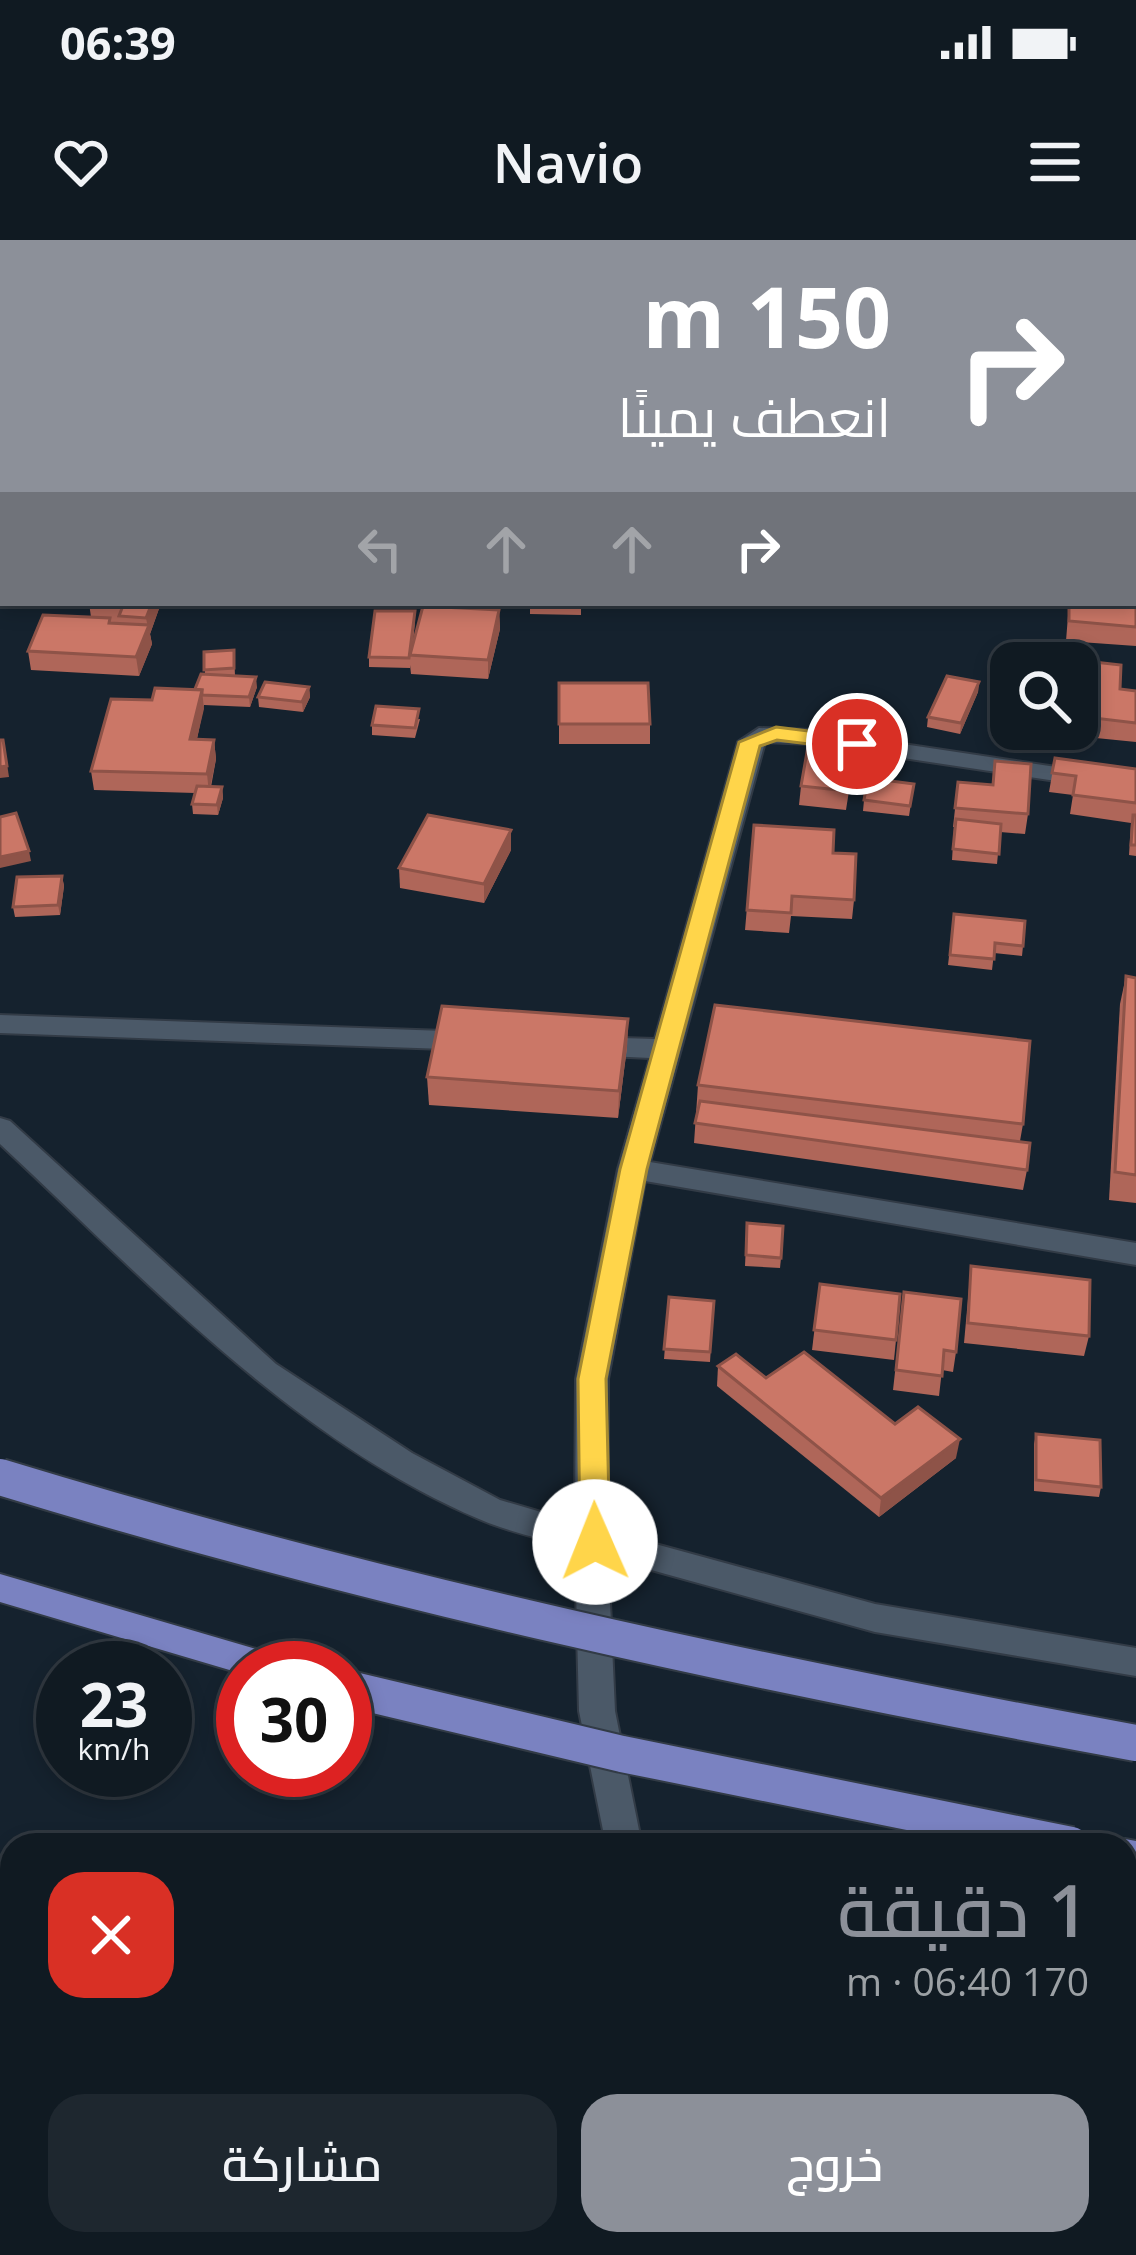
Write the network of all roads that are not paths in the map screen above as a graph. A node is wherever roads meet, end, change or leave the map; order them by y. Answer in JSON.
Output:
{"nodes":[{"id":1,"x":1136,"y":786,"type":"edge"},
{"id":2,"x":0,"y":1024,"type":"edge"},
{"id":3,"x":504,"y":1042,"type":"edge"},
{"id":4,"x":551,"y":1044,"type":"edge"},
{"id":5,"x":668,"y":1049,"type":"junction"},
{"id":6,"x":0,"y":1128,"type":"edge"},
{"id":7,"x":633,"y":1169,"type":"junction"},
{"id":8,"x":1136,"y":1253,"type":"edge"},
{"id":9,"x":0,"y":1477,"type":"edge"},
{"id":10,"x":595,"y":1542,"type":"junction"},
{"id":11,"x":0,"y":1588,"type":"edge"},
{"id":12,"x":216,"y":1651,"type":"edge"},
{"id":13,"x":1136,"y":1662,"type":"edge"},
{"id":14,"x":372,"y":1694,"type":"edge"},
{"id":15,"x":1136,"y":1743,"type":"edge"},
{"id":16,"x":622,"y":1833,"type":"edge"},
{"id":17,"x":1012,"y":1833,"type":"edge"}],
"edges":[{"from":1,"to":5,"type":"street"},
{"from":2,"to":3,"type":"street"},
{"from":4,"to":5,"type":"street"},
{"from":5,"to":7,"type":"street"},
{"from":6,"to":10,"type":"street"},
{"from":7,"to":8,"type":"street"},
{"from":7,"to":10,"type":"street"},
{"from":9,"to":15,"type":"main road","bridge":true},
{"from":10,"to":13,"type":"street"},
{"from":10,"to":16,"type":"street"},
{"from":11,"to":12,"type":"main road"},
{"from":14,"to":17,"type":"main road","bridge":true}]}
